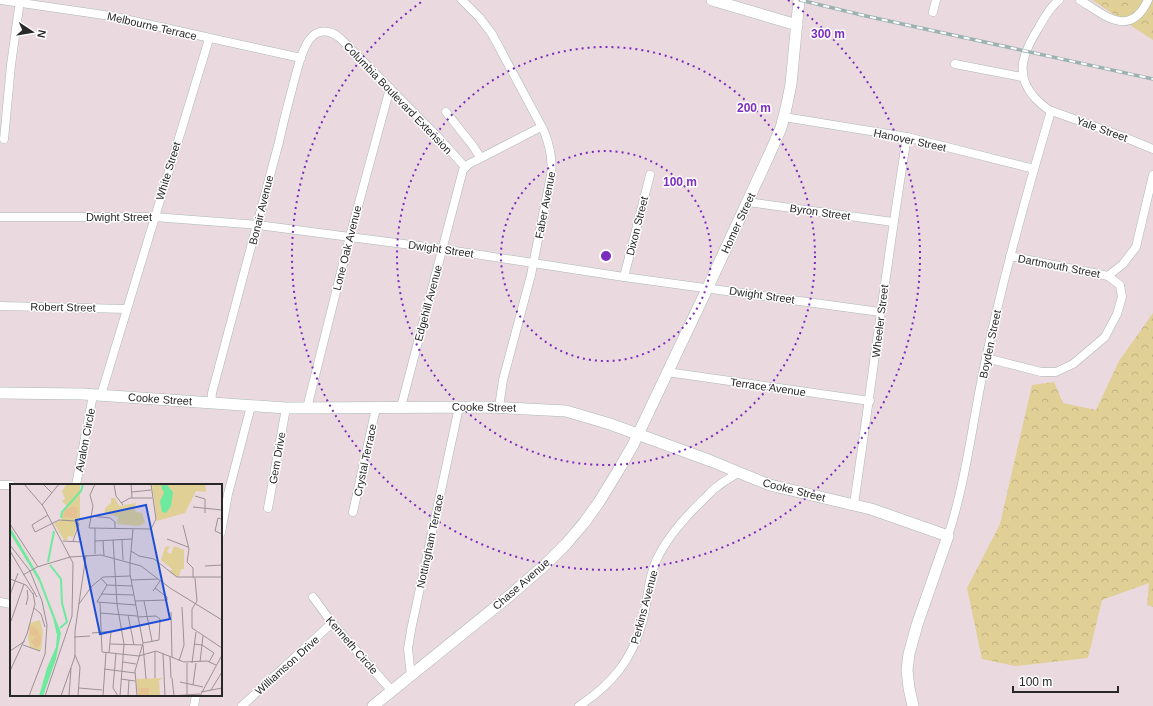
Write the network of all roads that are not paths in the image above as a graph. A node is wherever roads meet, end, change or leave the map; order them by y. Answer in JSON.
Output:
{"nodes":[{"id":1,"x":2,"y":0,"type":"edge"},
{"id":2,"x":462,"y":0,"type":"edge"},
{"id":3,"x":712,"y":0,"type":"edge"},
{"id":4,"x":799,"y":0,"type":"edge"},
{"id":5,"x":936,"y":0,"type":"edge"},
{"id":6,"x":1059,"y":0,"type":"edge"},
{"id":7,"x":1080,"y":0,"type":"edge"},
{"id":8,"x":1148,"y":0,"type":"edge"},
{"id":9,"x":20,"y":1,"type":"edge"},
{"id":10,"x":933,"y":12,"type":"dead end"},
{"id":11,"x":797,"y":25,"type":"junction"},
{"id":12,"x":329,"y":32,"type":"joint"},
{"id":13,"x":209,"y":39,"type":"junction"},
{"id":14,"x":300,"y":58,"type":"junction"},
{"id":15,"x":955,"y":64,"type":"dead end"},
{"id":16,"x":1022,"y":77,"type":"junction"},
{"id":17,"x":390,"y":88,"type":"junction"},
{"id":18,"x":1051,"y":111,"type":"junction"},
{"id":19,"x":3,"y":112,"type":"edge"},
{"id":20,"x":446,"y":112,"type":"dead end"},
{"id":21,"x":784,"y":117,"type":"junction"},
{"id":22,"x":541,"y":127,"type":"junction"},
{"id":23,"x":907,"y":137,"type":"junction"},
{"id":24,"x":4,"y":139,"type":"dead end"},
{"id":25,"x":1153,"y":149,"type":"edge"},
{"id":26,"x":480,"y":158,"type":"junction"},
{"id":27,"x":465,"y":167,"type":"junction"},
{"id":28,"x":1034,"y":169,"type":"junction"},
{"id":29,"x":650,"y":175,"type":"dead end"},
{"id":30,"x":1153,"y":175,"type":"edge"},
{"id":31,"x":748,"y":202,"type":"junction"},
{"id":32,"x":0,"y":217,"type":"edge"},
{"id":33,"x":154,"y":217,"type":"junction"},
{"id":34,"x":893,"y":222,"type":"junction"},
{"id":35,"x":258,"y":225,"type":"junction"},
{"id":36,"x":350,"y":236,"type":"junction"},
{"id":37,"x":442,"y":249,"type":"junction"},
{"id":38,"x":1010,"y":256,"type":"junction"},
{"id":39,"x":534,"y":263,"type":"junction"},
{"id":40,"x":1108,"y":276,"type":"junction"},
{"id":41,"x":624,"y":277,"type":"junction"},
{"id":42,"x":708,"y":287,"type":"junction"},
{"id":43,"x":0,"y":306,"type":"edge"},
{"id":44,"x":127,"y":309,"type":"junction"},
{"id":45,"x":880,"y":312,"type":"junction"},
{"id":46,"x":986,"y":358,"type":"junction"},
{"id":47,"x":667,"y":372,"type":"junction"},
{"id":48,"x":0,"y":393,"type":"edge"},
{"id":49,"x":97,"y":395,"type":"junction"},
{"id":50,"x":870,"y":401,"type":"junction"},
{"id":51,"x":211,"y":403,"type":"junction"},
{"id":52,"x":251,"y":406,"type":"junction"},
{"id":53,"x":401,"y":407,"type":"junction"},
{"id":54,"x":459,"y":407,"type":"junction"},
{"id":55,"x":499,"y":407,"type":"junction"},
{"id":56,"x":286,"y":408,"type":"junction"},
{"id":57,"x":307,"y":408,"type":"junction"},
{"id":58,"x":376,"y":408,"type":"junction"},
{"id":59,"x":638,"y":434,"type":"junction"},
{"id":60,"x":738,"y":472,"type":"junction"},
{"id":61,"x":76,"y":484,"type":"edge"},
{"id":62,"x":0,"y":485,"type":"edge"},
{"id":63,"x":10,"y":486,"type":"edge"},
{"id":64,"x":225,"y":493,"type":"edge"},
{"id":65,"x":854,"y":504,"type":"junction"},
{"id":66,"x":268,"y":508,"type":"dead end"},
{"id":67,"x":353,"y":512,"type":"dead end"},
{"id":68,"x":222,"y":523,"type":"edge"},
{"id":69,"x":948,"y":536,"type":"junction"},
{"id":70,"x":313,"y":597,"type":"dead end"},
{"id":71,"x":0,"y":602,"type":"edge"},
{"id":72,"x":10,"y":604,"type":"edge"},
{"id":73,"x":332,"y":623,"type":"junction"},
{"id":74,"x":411,"y":676,"type":"junction"},
{"id":75,"x":392,"y":691,"type":"junction"},
{"id":76,"x":196,"y":696,"type":"edge"},
{"id":77,"x":194,"y":706,"type":"edge"},
{"id":78,"x":242,"y":706,"type":"edge"},
{"id":79,"x":373,"y":706,"type":"edge"},
{"id":80,"x":579,"y":706,"type":"edge"},
{"id":81,"x":913,"y":706,"type":"edge"}],
"edges":[{"from":1,"to":9,"type":"street","name":"Melbourne Terrace"},
{"from":2,"to":22,"type":"street","name":"Faber Avenue"},
{"from":3,"to":11,"type":"main road"},
{"from":4,"to":11,"type":"main road","name":"Homer Street"},
{"from":5,"to":10,"type":"street"},
{"from":6,"to":16,"type":"street"},
{"from":7,"to":8,"type":"street"},
{"from":9,"to":13,"type":"street","name":"Melbourne Terrace"},
{"from":9,"to":19,"type":"street"},
{"from":11,"to":21,"type":"main road","name":"Homer Street"},
{"from":12,"to":14,"type":"street","name":"Bonair Avenue"},
{"from":12,"to":17,"type":"street","name":"Columbia Boulevard Extension"},
{"from":13,"to":14,"type":"street","name":"Melbourne Terrace"},
{"from":13,"to":33,"type":"street","name":"White Street"},
{"from":14,"to":35,"type":"street","name":"Bonair Avenue"},
{"from":15,"to":16,"type":"street"},
{"from":16,"to":18,"type":"street"},
{"from":17,"to":27,"type":"street","name":"Columbia Boulevard Extension"},
{"from":17,"to":36,"type":"street","name":"Lone Oak Avenue"},
{"from":18,"to":25,"type":"street","name":"Yale Street"},
{"from":18,"to":28,"type":"street","name":"Boyden Street"},
{"from":19,"to":24,"type":"street"},
{"from":20,"to":26,"type":"street","name":"Columbia Boulevard Extension"},
{"from":21,"to":23,"type":"street","name":"Hanover Street"},
{"from":21,"to":31,"type":"main road","name":"Homer Street"},
{"from":22,"to":26,"type":"street"},
{"from":22,"to":39,"type":"street","name":"Faber Avenue"},
{"from":23,"to":28,"type":"street","name":"Hanover Street"},
{"from":23,"to":34,"type":"street","name":"Wheeler Street"},
{"from":26,"to":27,"type":"street"},
{"from":27,"to":37,"type":"street","name":"Edgehill Avenue"},
{"from":28,"to":38,"type":"street","name":"Boyden Street"},
{"from":29,"to":41,"type":"street","name":"Dixon Street"},
{"from":30,"to":40,"type":"street"},
{"from":31,"to":34,"type":"street","name":"Byron Street"},
{"from":31,"to":42,"type":"main road","name":"Homer Street"},
{"from":32,"to":33,"type":"street","name":"Dwight Street"},
{"from":33,"to":35,"type":"street","name":"Dwight Street"},
{"from":33,"to":44,"type":"street","name":"White Street"},
{"from":34,"to":45,"type":"street","name":"Wheeler Street"},
{"from":35,"to":36,"type":"street","name":"Dwight Street"},
{"from":35,"to":51,"type":"street","name":"Bonair Avenue"},
{"from":36,"to":37,"type":"street","name":"Dwight Street"},
{"from":36,"to":57,"type":"street","name":"Lone Oak Avenue"},
{"from":37,"to":39,"type":"street","name":"Dwight Street"},
{"from":37,"to":53,"type":"street","name":"Edgehill Avenue"},
{"from":38,"to":40,"type":"street","name":"Dartmouth Street"},
{"from":38,"to":46,"type":"street","name":"Boyden Street"},
{"from":39,"to":41,"type":"street","name":"Dwight Street"},
{"from":39,"to":55,"type":"street","name":"Faber Avenue"},
{"from":40,"to":46,"type":"street"},
{"from":41,"to":42,"type":"street","name":"Dwight Street"},
{"from":42,"to":45,"type":"street","name":"Dwight Street"},
{"from":42,"to":47,"type":"main road","name":"Homer Street"},
{"from":43,"to":44,"type":"street","name":"Robert Street"},
{"from":44,"to":49,"type":"street","name":"White Street"},
{"from":45,"to":50,"type":"street","name":"Wheeler Street"},
{"from":46,"to":69,"type":"street","name":"Boyden Street"},
{"from":47,"to":50,"type":"street","name":"Terrace Avenue"},
{"from":47,"to":59,"type":"main road","name":"Homer Street"},
{"from":48,"to":49,"type":"main road","name":"Cooke Street"},
{"from":49,"to":51,"type":"main road","name":"Cooke Street"},
{"from":49,"to":61,"type":"street","name":"Avalon Circle"},
{"from":50,"to":65,"type":"street","name":"Wheeler Street"},
{"from":51,"to":52,"type":"main road","name":"Cooke Street"},
{"from":52,"to":56,"type":"main road","name":"Cooke Street"},
{"from":52,"to":64,"type":"street"},
{"from":53,"to":54,"type":"main road","name":"Cooke Street"},
{"from":53,"to":58,"type":"main road","name":"Cooke Street"},
{"from":54,"to":55,"type":"main road","name":"Cooke Street"},
{"from":54,"to":74,"type":"street","name":"Nottingham Terrace"},
{"from":55,"to":59,"type":"main road","name":"Cooke Street"},
{"from":56,"to":57,"type":"main road","name":"Cooke Street"},
{"from":56,"to":66,"type":"street","name":"Gem Drive"},
{"from":57,"to":58,"type":"main road","name":"Cooke Street"},
{"from":58,"to":67,"type":"street","name":"Crystal Terrace"},
{"from":59,"to":60,"type":"main road","name":"Cooke Street"},
{"from":59,"to":74,"type":"main road","name":"Chase Avenue"},
{"from":60,"to":65,"type":"main road","name":"Cooke Street"},
{"from":60,"to":80,"type":"street","name":"Perkins Avenue"},
{"from":62,"to":63,"type":"street"},
{"from":64,"to":68,"type":"street"},
{"from":65,"to":69,"type":"main road","name":"Cooke Street"},
{"from":69,"to":81,"type":"main road","name":"Boyden Street"},
{"from":70,"to":73,"type":"street","name":"Kenneth Circle"},
{"from":71,"to":72,"type":"street"},
{"from":73,"to":75,"type":"street","name":"Kenneth Circle"},
{"from":73,"to":78,"type":"street","name":"Williamson Drive"},
{"from":74,"to":75,"type":"main road","name":"Chase Avenue"},
{"from":75,"to":79,"type":"main road","name":"Chase Avenue"},
{"from":76,"to":77,"type":"street"}]}
